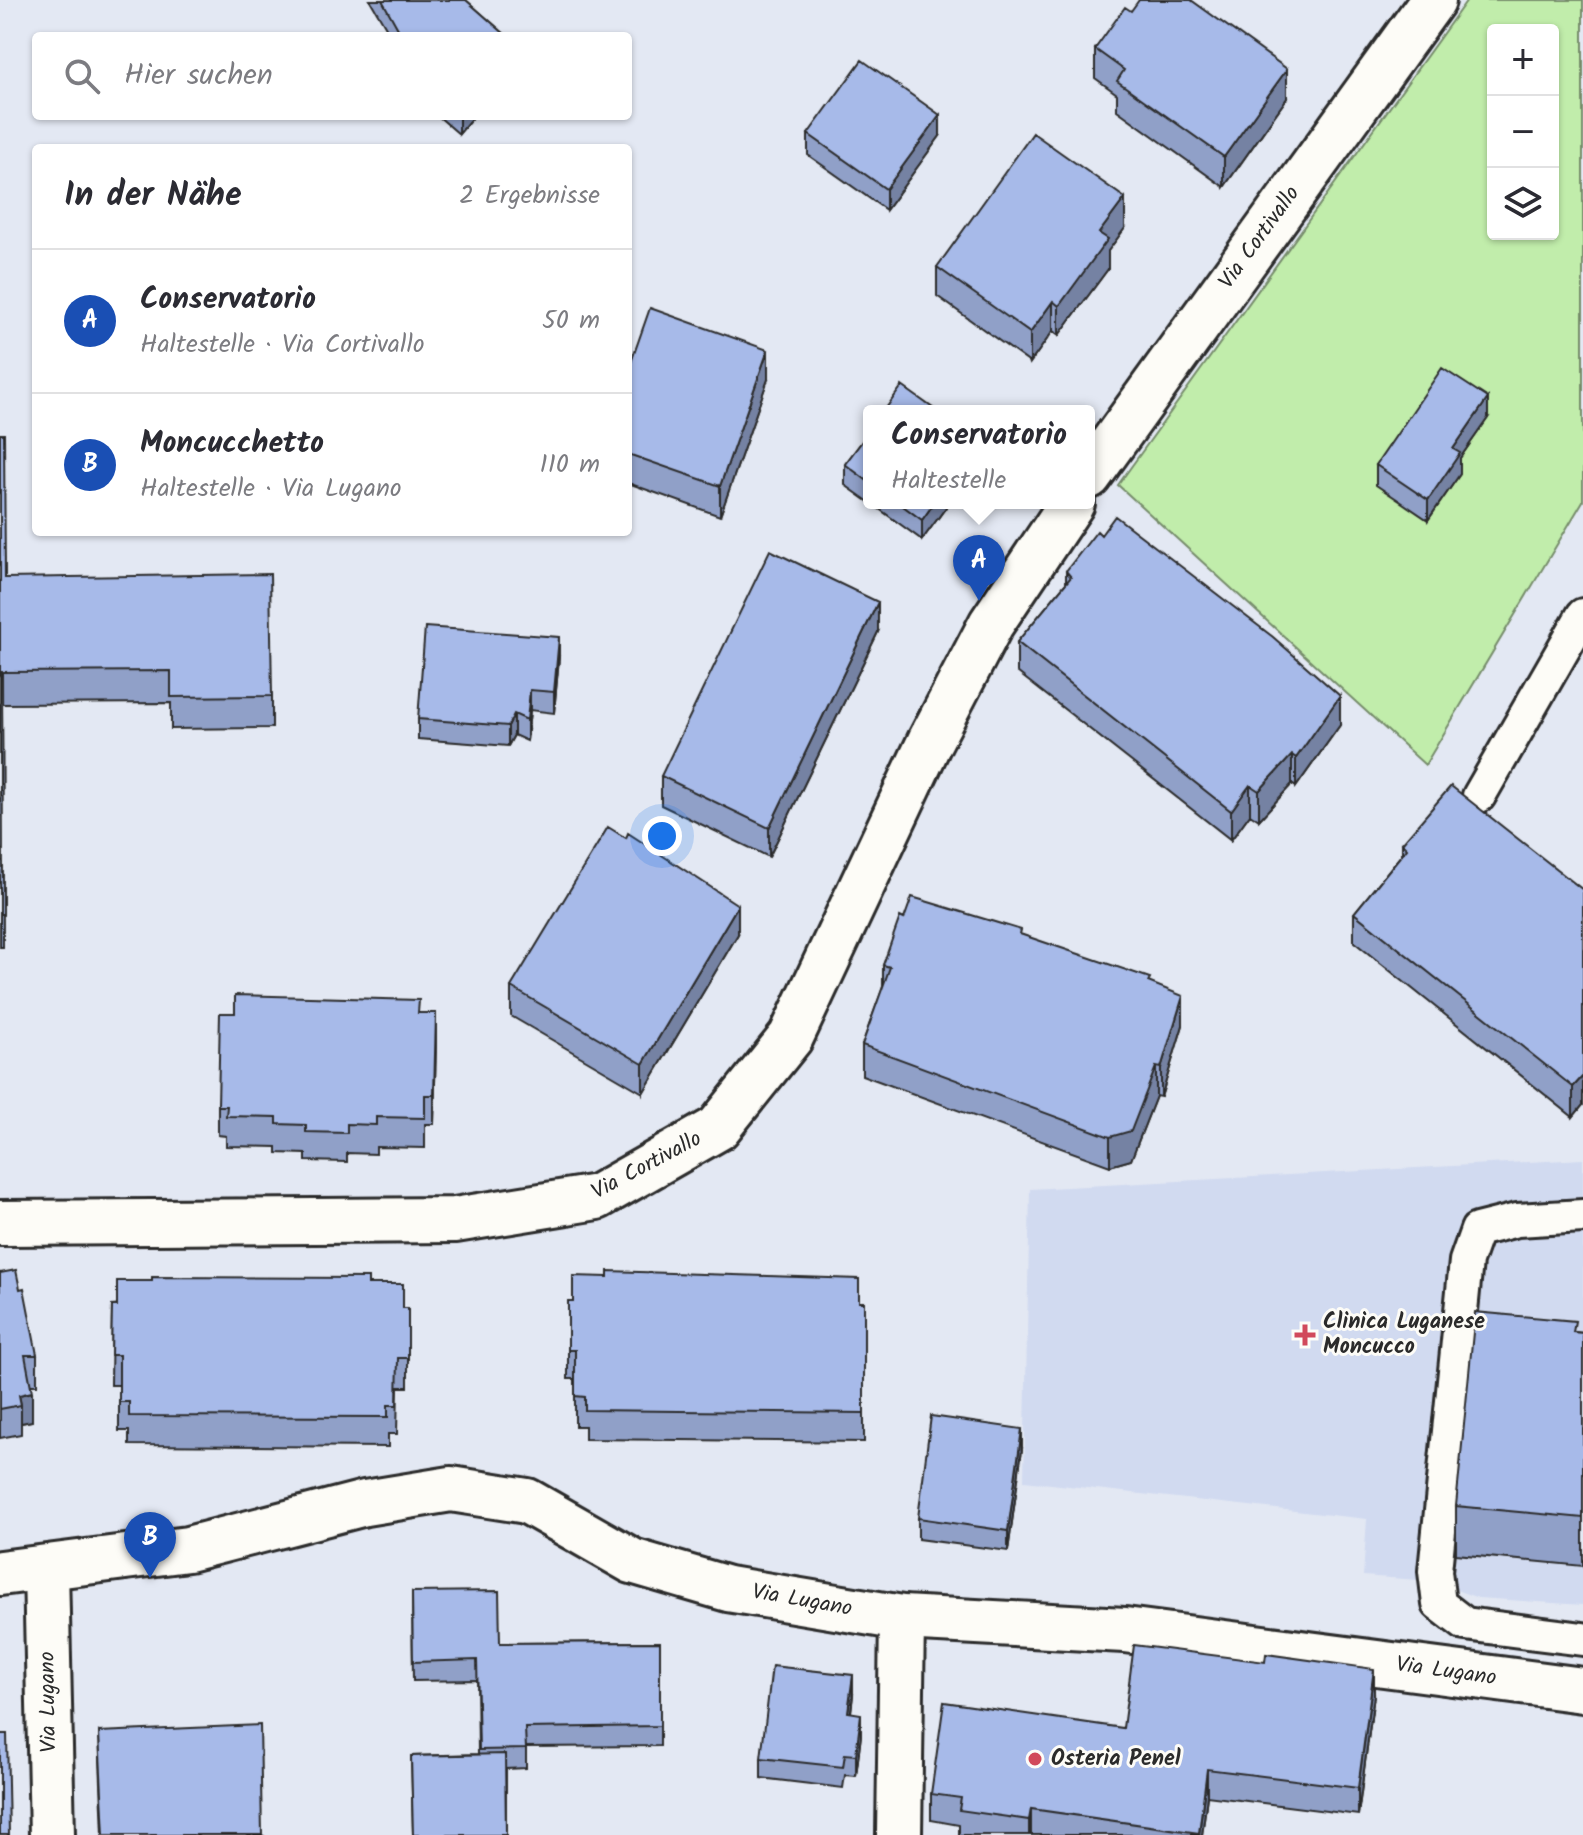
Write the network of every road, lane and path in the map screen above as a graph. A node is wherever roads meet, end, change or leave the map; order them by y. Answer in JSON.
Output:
{"nodes":[{"id":1,"x":1433,"y":0,"type":"edge"},
{"id":2,"x":1095,"y":468,"type":"edge"},
{"id":3,"x":1068,"y":509,"type":"edge"},
{"id":4,"x":1583,"y":615,"type":"edge"},
{"id":5,"x":1479,"y":796,"type":"dead end"},
{"id":6,"x":1583,"y":1216,"type":"edge"},
{"id":7,"x":0,"y":1223,"type":"edge"},
{"id":8,"x":46,"y":1570,"type":"junction"},
{"id":9,"x":0,"y":1573,"type":"edge"},
{"id":10,"x":902,"y":1618,"type":"junction"},
{"id":11,"x":1583,"y":1639,"type":"edge"},
{"id":12,"x":1583,"y":1690,"type":"edge"},
{"id":13,"x":52,"y":1835,"type":"edge"},
{"id":14,"x":899,"y":1835,"type":"edge"}],
"edges":[{"from":1,"to":2,"type":"street","name":"Via Cortivallo"},
{"from":3,"to":7,"type":"street","name":"Via Cortivallo"},
{"from":4,"to":5,"type":"lane"},
{"from":6,"to":11,"type":"lane"},
{"from":8,"to":9,"type":"street","name":"Via Lugano"},
{"from":8,"to":10,"type":"street","name":"Via Lugano"},
{"from":8,"to":13,"type":"street","name":"Via Lugano"},
{"from":10,"to":12,"type":"street","name":"Via Lugano"},
{"from":10,"to":14,"type":"street"}]}
